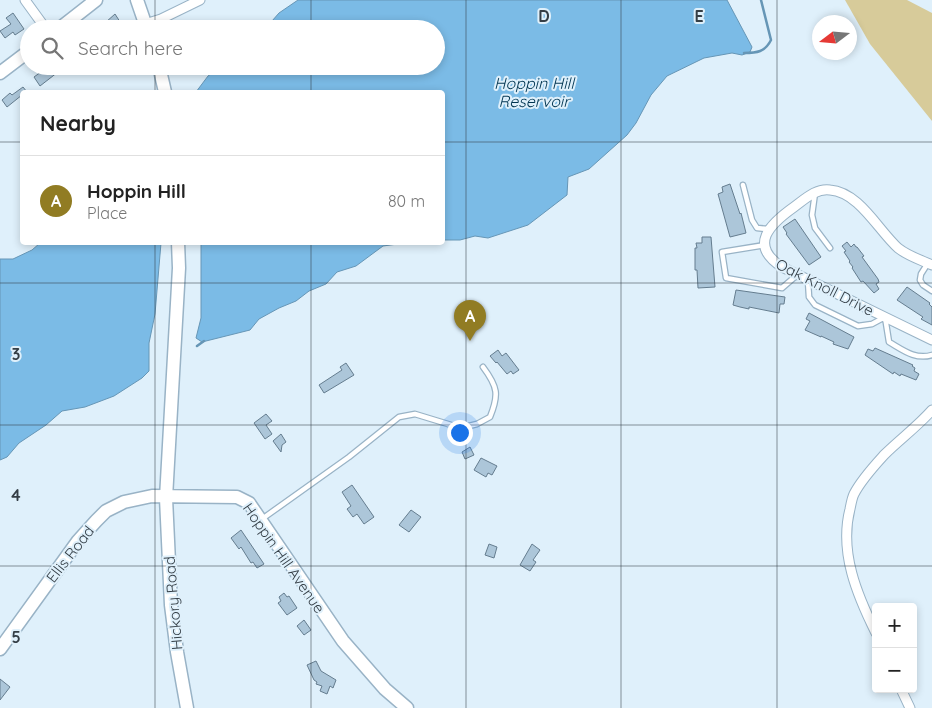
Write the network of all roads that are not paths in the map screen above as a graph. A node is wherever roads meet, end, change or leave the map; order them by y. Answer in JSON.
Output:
{"nodes":[{"id":1,"x":24,"y":0,"type":"edge"},
{"id":2,"x":96,"y":0,"type":"edge"},
{"id":3,"x":137,"y":0,"type":"edge"},
{"id":4,"x":200,"y":0,"type":"edge"},
{"id":5,"x":39,"y":20,"type":"edge"},
{"id":6,"x":70,"y":20,"type":"edge"},
{"id":7,"x":144,"y":20,"type":"edge"},
{"id":8,"x":159,"y":20,"type":"edge"},
{"id":9,"x":20,"y":59,"type":"edge"},
{"id":10,"x":0,"y":73,"type":"edge"},
{"id":11,"x":162,"y":75,"type":"edge"},
{"id":12,"x":166,"y":90,"type":"edge"},
{"id":13,"x":743,"y":186,"type":"dead end"},
{"id":14,"x":815,"y":192,"type":"junction"},
{"id":15,"x":768,"y":229,"type":"junction"},
{"id":16,"x":178,"y":245,"type":"edge"},
{"id":17,"x":765,"y":245,"type":"junction"},
{"id":18,"x":830,"y":248,"type":"dead end"},
{"id":19,"x":930,"y":264,"type":"edge"},
{"id":20,"x":797,"y":275,"type":"junction"},
{"id":21,"x":808,"y":281,"type":"junction"},
{"id":22,"x":932,"y":292,"type":"edge"},
{"id":23,"x":885,"y":317,"type":"junction"},
{"id":24,"x":932,"y":340,"type":"edge"},
{"id":25,"x":932,"y":355,"type":"edge"},
{"id":26,"x":483,"y":368,"type":"dead end"},
{"id":27,"x":932,"y":410,"type":"edge"},
{"id":28,"x":166,"y":498,"type":"junction"},
{"id":29,"x":260,"y":521,"type":"junction"},
{"id":30,"x":872,"y":624,"type":"edge"},
{"id":31,"x":0,"y":649,"type":"edge"},
{"id":32,"x":903,"y":693,"type":"edge"},
{"id":33,"x":187,"y":708,"type":"edge"},
{"id":34,"x":407,"y":708,"type":"edge"},
{"id":35,"x":910,"y":708,"type":"edge"}],
"edges":[{"from":1,"to":5,"type":"street"},
{"from":2,"to":6,"type":"street"},
{"from":3,"to":7,"type":"street"},
{"from":4,"to":8,"type":"street"},
{"from":9,"to":10,"type":"street"},
{"from":11,"to":12,"type":"street"},
{"from":13,"to":15,"type":"lane"},
{"from":14,"to":15,"type":"street"},
{"from":14,"to":18,"type":"lane"},
{"from":14,"to":19,"type":"street"},
{"from":15,"to":17,"type":"street","name":"Oak Knoll Drive"},
{"from":16,"to":28,"type":"street"},
{"from":17,"to":20,"type":"street","name":"Oak Knoll Drive"},
{"from":17,"to":20,"type":"lane"},
{"from":19,"to":22,"type":"lane"},
{"from":20,"to":21,"type":"street","name":"Oak Knoll Drive"},
{"from":21,"to":23,"type":"street","name":"Oak Knoll Drive"},
{"from":21,"to":23,"type":"lane"},
{"from":23,"to":24,"type":"street","name":"Oak Knoll Drive"},
{"from":23,"to":25,"type":"lane"},
{"from":26,"to":29,"type":"lane"},
{"from":27,"to":30,"type":"street"},
{"from":28,"to":29,"type":"street","name":"Hoppin Hill Avenue"},
{"from":28,"to":31,"type":"street","name":"Ellis Road"},
{"from":28,"to":33,"type":"street","name":"Hickory Road"},
{"from":29,"to":34,"type":"street","name":"Hoppin Hill Avenue"},
{"from":32,"to":35,"type":"street"}]}
